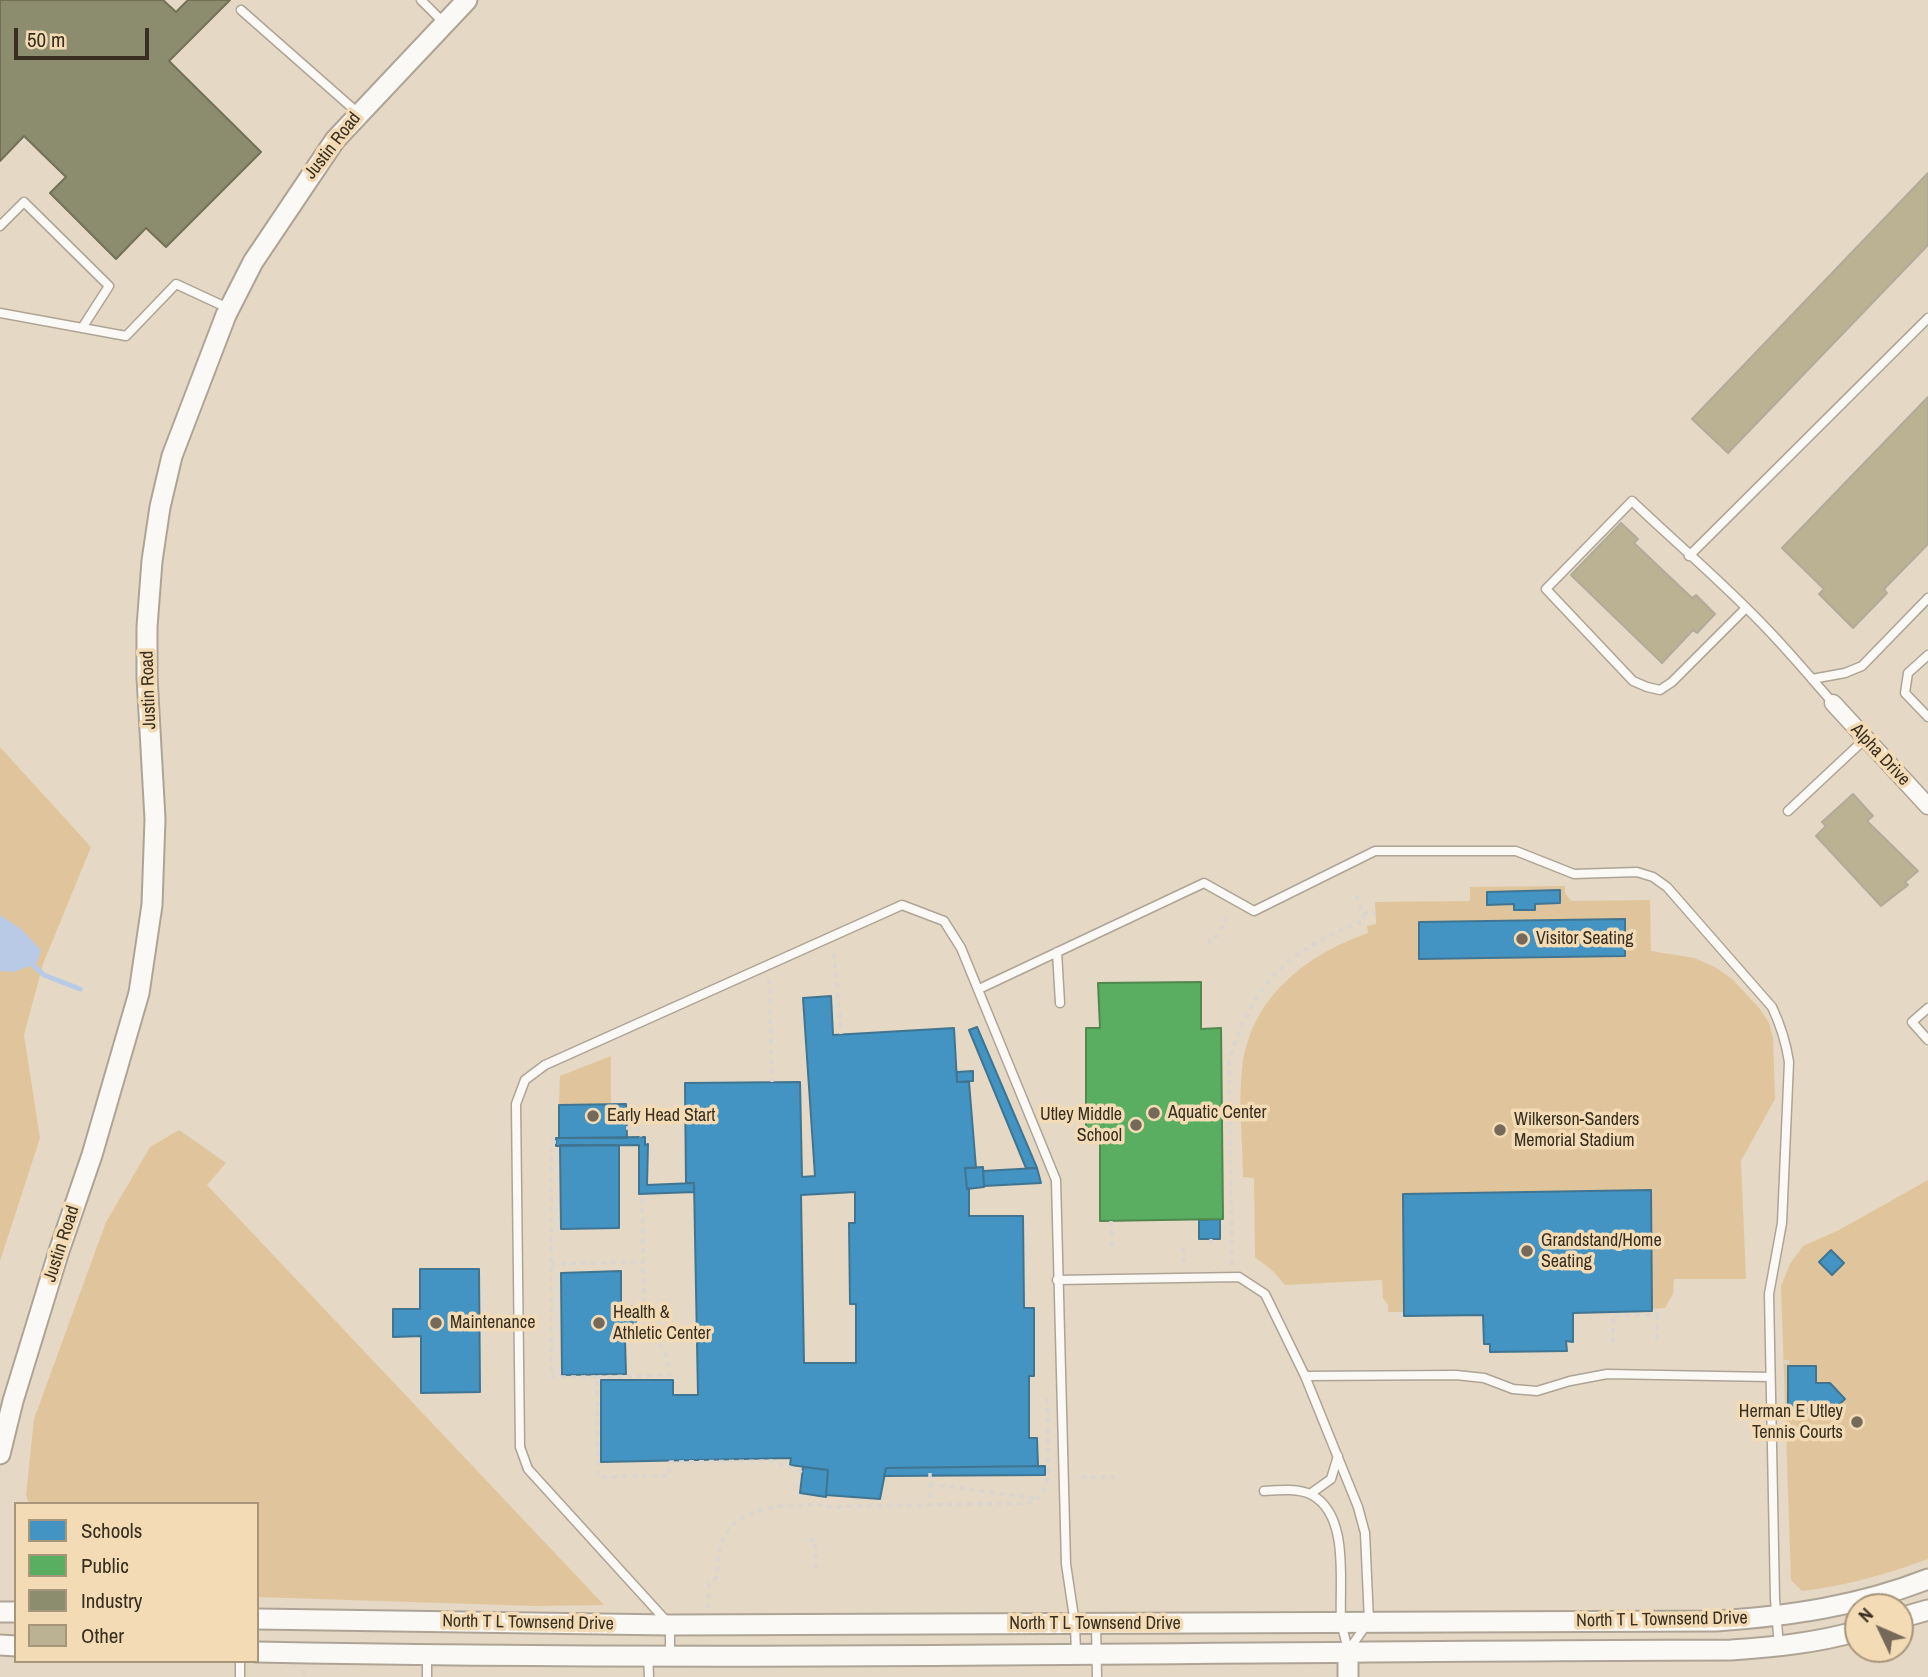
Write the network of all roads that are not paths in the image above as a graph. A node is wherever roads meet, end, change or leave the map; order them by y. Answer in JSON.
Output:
{"nodes":[{"id":1,"x":421,"y":0,"type":"edge"},
{"id":2,"x":467,"y":0,"type":"edge"},
{"id":3,"x":241,"y":10,"type":"dead end"},
{"id":4,"x":444,"y":23,"type":"junction"},
{"id":5,"x":358,"y":113,"type":"junction"},
{"id":6,"x":0,"y":226,"type":"edge"},
{"id":7,"x":230,"y":309,"type":"junction"},
{"id":8,"x":0,"y":313,"type":"edge"},
{"id":9,"x":1928,"y":318,"type":"edge"},
{"id":10,"x":82,"y":328,"type":"junction"},
{"id":11,"x":1689,"y":556,"type":"junction"},
{"id":12,"x":1928,"y":598,"type":"edge"},
{"id":13,"x":1745,"y":608,"type":"junction"},
{"id":14,"x":1928,"y":655,"type":"edge"},
{"id":15,"x":1812,"y":679,"type":"junction"},
{"id":16,"x":1833,"y":703,"type":"joint"},
{"id":17,"x":1928,"y":718,"type":"edge"},
{"id":18,"x":1866,"y":739,"type":"junction"},
{"id":19,"x":1928,"y":806,"type":"edge"},
{"id":20,"x":1788,"y":811,"type":"dead end"},
{"id":21,"x":1057,"y":952,"type":"junction"},
{"id":22,"x":978,"y":989,"type":"junction"},
{"id":23,"x":1060,"y":1003,"type":"dead end"},
{"id":24,"x":1928,"y":1008,"type":"edge"},
{"id":25,"x":1928,"y":1040,"type":"edge"},
{"id":26,"x":1058,"y":1280,"type":"junction"},
{"id":27,"x":1305,"y":1376,"type":"junction"},
{"id":28,"x":1770,"y":1377,"type":"junction"},
{"id":29,"x":0,"y":1454,"type":"edge"},
{"id":30,"x":1338,"y":1456,"type":"junction"},
{"id":31,"x":1264,"y":1491,"type":"dead end"},
{"id":32,"x":1310,"y":1494,"type":"junction"},
{"id":33,"x":1928,"y":1579,"type":"edge"},
{"id":34,"x":1776,"y":1617,"type":"junction"},
{"id":35,"x":259,"y":1619,"type":"edge"},
{"id":36,"x":1369,"y":1621,"type":"junction"},
{"id":37,"x":1341,"y":1622,"type":"junction"},
{"id":38,"x":1075,"y":1624,"type":"junction"},
{"id":39,"x":1096,"y":1624,"type":"junction"},
{"id":40,"x":670,"y":1625,"type":"junction"},
{"id":41,"x":1844,"y":1634,"type":"edge"},
{"id":42,"x":1779,"y":1646,"type":"junction"},
{"id":43,"x":1348,"y":1651,"type":"junction"},
{"id":44,"x":259,"y":1653,"type":"edge"},
{"id":45,"x":1076,"y":1654,"type":"junction"},
{"id":46,"x":1096,"y":1654,"type":"junction"},
{"id":47,"x":648,"y":1655,"type":"junction"},
{"id":48,"x":670,"y":1655,"type":"junction"},
{"id":49,"x":428,"y":1656,"type":"junction"},
{"id":50,"x":427,"y":1677,"type":"edge"},
{"id":51,"x":649,"y":1677,"type":"edge"},
{"id":52,"x":1097,"y":1677,"type":"edge"},
{"id":53,"x":1348,"y":1677,"type":"edge"}],
"edges":[{"from":1,"to":4,"type":"lane"},
{"from":2,"to":4,"type":"street","name":"Justin Road"},
{"from":3,"to":5,"type":"lane"},
{"from":4,"to":5,"type":"street","name":"Justin Road"},
{"from":5,"to":7,"type":"street","name":"Justin Road"},
{"from":6,"to":10,"type":"lane"},
{"from":7,"to":10,"type":"lane"},
{"from":7,"to":29,"type":"street","name":"Justin Road"},
{"from":8,"to":10,"type":"lane"},
{"from":9,"to":11,"type":"lane"},
{"from":11,"to":13,"type":"lane"},
{"from":11,"to":13,"type":"lane"},
{"from":12,"to":15,"type":"lane"},
{"from":13,"to":15,"type":"lane"},
{"from":14,"to":17,"type":"lane"},
{"from":15,"to":16,"type":"lane"},
{"from":16,"to":18,"type":"street","name":"Alpha Drive"},
{"from":18,"to":19,"type":"street","name":"Alpha Drive"},
{"from":18,"to":20,"type":"lane"},
{"from":21,"to":22,"type":"lane"},
{"from":21,"to":23,"type":"lane"},
{"from":21,"to":28,"type":"lane"},
{"from":22,"to":26,"type":"lane"},
{"from":22,"to":40,"type":"lane"},
{"from":24,"to":25,"type":"lane"},
{"from":26,"to":27,"type":"lane"},
{"from":26,"to":38,"type":"lane"},
{"from":27,"to":28,"type":"lane"},
{"from":27,"to":30,"type":"lane"},
{"from":28,"to":34,"type":"lane"},
{"from":30,"to":32,"type":"lane"},
{"from":30,"to":36,"type":"lane"},
{"from":31,"to":32,"type":"lane"},
{"from":32,"to":37,"type":"lane"},
{"from":33,"to":34,"type":"street","name":"North T L Townsend Drive"},
{"from":34,"to":36,"type":"street","name":"North T L Townsend Drive"},
{"from":34,"to":42,"type":"lane"},
{"from":35,"to":40,"type":"street","name":"North T L Townsend Drive"},
{"from":36,"to":37,"type":"street","name":"North T L Townsend Drive"},
{"from":36,"to":43,"type":"lane"},
{"from":37,"to":39,"type":"street","name":"North T L Townsend Drive"},
{"from":37,"to":43,"type":"lane"},
{"from":38,"to":39,"type":"street","name":"North T L Townsend Drive"},
{"from":38,"to":40,"type":"street","name":"North T L Townsend Drive"},
{"from":38,"to":45,"type":"lane"},
{"from":39,"to":46,"type":"lane"},
{"from":40,"to":48,"type":"lane"},
{"from":41,"to":42,"type":"street","name":"North T L Townsend Drive"},
{"from":42,"to":43,"type":"street","name":"North T L Townsend Drive"},
{"from":43,"to":46,"type":"street","name":"North T L Townsend Drive"},
{"from":43,"to":53,"type":"street"},
{"from":44,"to":49,"type":"street","name":"North T L Townsend Drive"},
{"from":45,"to":46,"type":"street","name":"North T L Townsend Drive"},
{"from":45,"to":48,"type":"street","name":"North T L Townsend Drive"},
{"from":46,"to":52,"type":"lane"},
{"from":47,"to":48,"type":"street","name":"North T L Townsend Drive"},
{"from":47,"to":49,"type":"street","name":"North T L Townsend Drive"},
{"from":47,"to":51,"type":"lane"},
{"from":49,"to":50,"type":"lane"}]}
